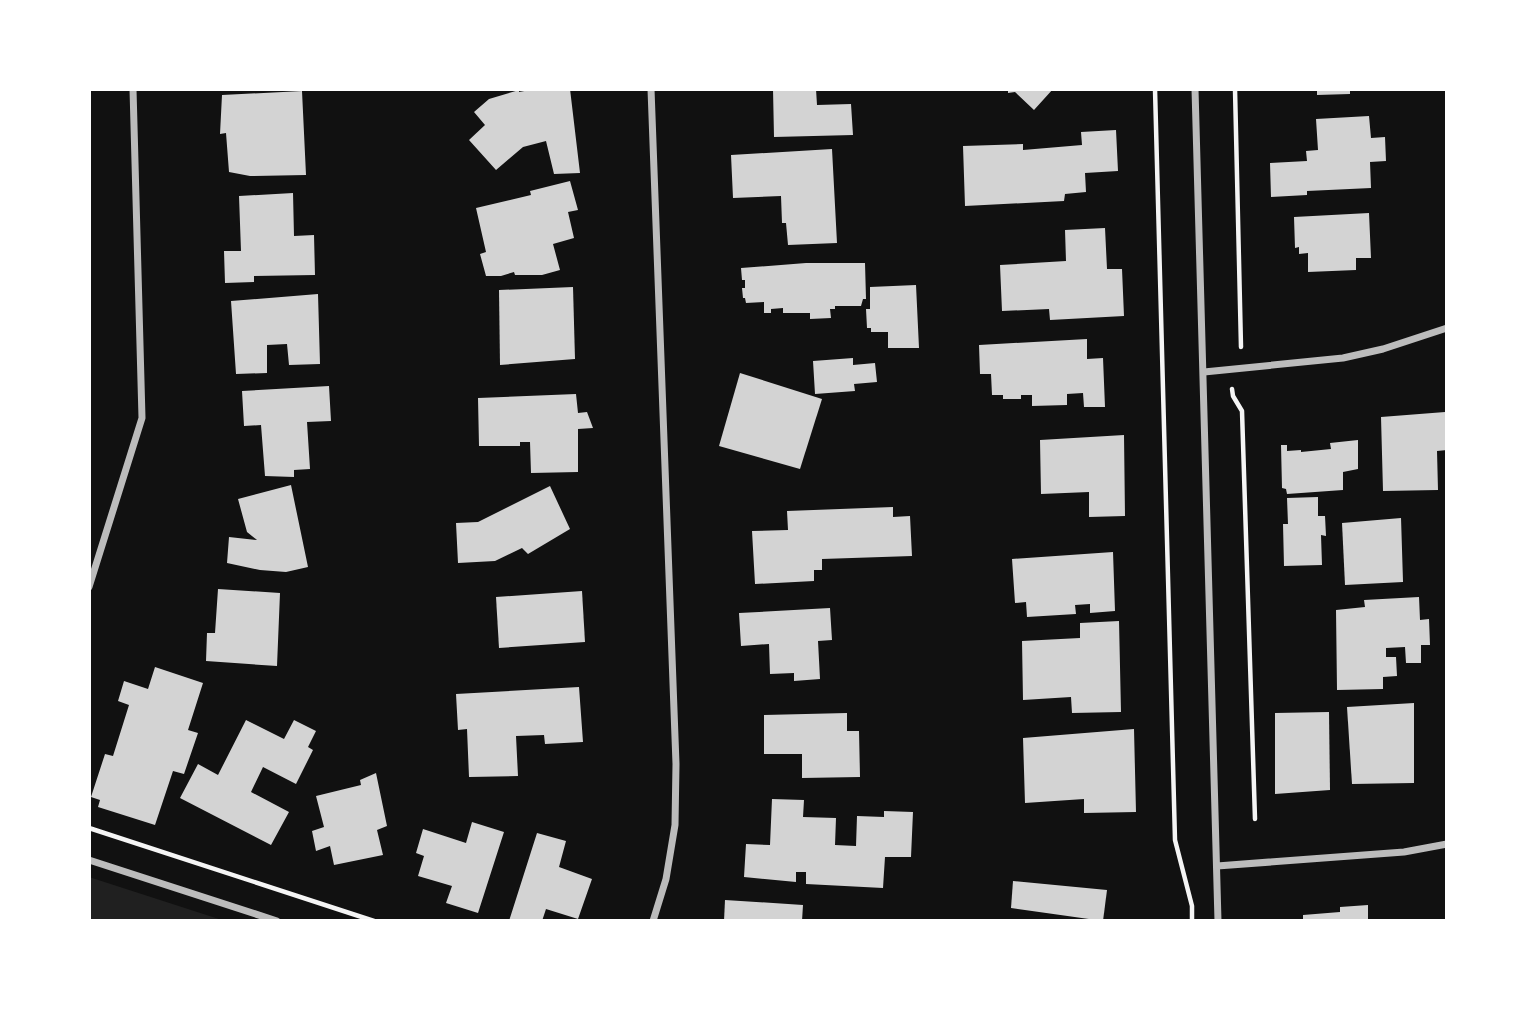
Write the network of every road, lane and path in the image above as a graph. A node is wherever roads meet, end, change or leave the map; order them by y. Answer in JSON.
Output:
{"nodes":[{"id":1,"x":133,"y":89,"type":"edge"},
{"id":2,"x":651,"y":89,"type":"edge"},
{"id":3,"x":1155,"y":89,"type":"edge"},
{"id":4,"x":1195,"y":89,"type":"edge"},
{"id":5,"x":1235,"y":89,"type":"edge"},
{"id":6,"x":1447,"y":328,"type":"edge"},
{"id":7,"x":1231,"y":370,"type":"junction"},
{"id":8,"x":1204,"y":372,"type":"junction"},
{"id":9,"x":89,"y":587,"type":"edge"},
{"id":10,"x":1255,"y":819,"type":"dead end"},
{"id":11,"x":89,"y":828,"type":"edge"},
{"id":12,"x":1447,"y":844,"type":"edge"},
{"id":13,"x":89,"y":860,"type":"edge"},
{"id":14,"x":1217,"y":866,"type":"junction"},
{"id":15,"x":277,"y":921,"type":"edge"},
{"id":16,"x":374,"y":921,"type":"edge"},
{"id":17,"x":653,"y":921,"type":"edge"},
{"id":18,"x":1192,"y":921,"type":"edge"},
{"id":19,"x":1218,"y":921,"type":"edge"}],
"edges":[{"from":1,"to":9,"type":"street"},
{"from":2,"to":17,"type":"street"},
{"from":3,"to":18,"type":"path"},
{"from":4,"to":8,"type":"street"},
{"from":5,"to":7,"type":"path"},
{"from":6,"to":7,"type":"street"},
{"from":7,"to":8,"type":"street"},
{"from":7,"to":10,"type":"path"},
{"from":8,"to":14,"type":"street"},
{"from":11,"to":16,"type":"path"},
{"from":12,"to":14,"type":"street"},
{"from":13,"to":15,"type":"street"},
{"from":14,"to":19,"type":"street"}]}
